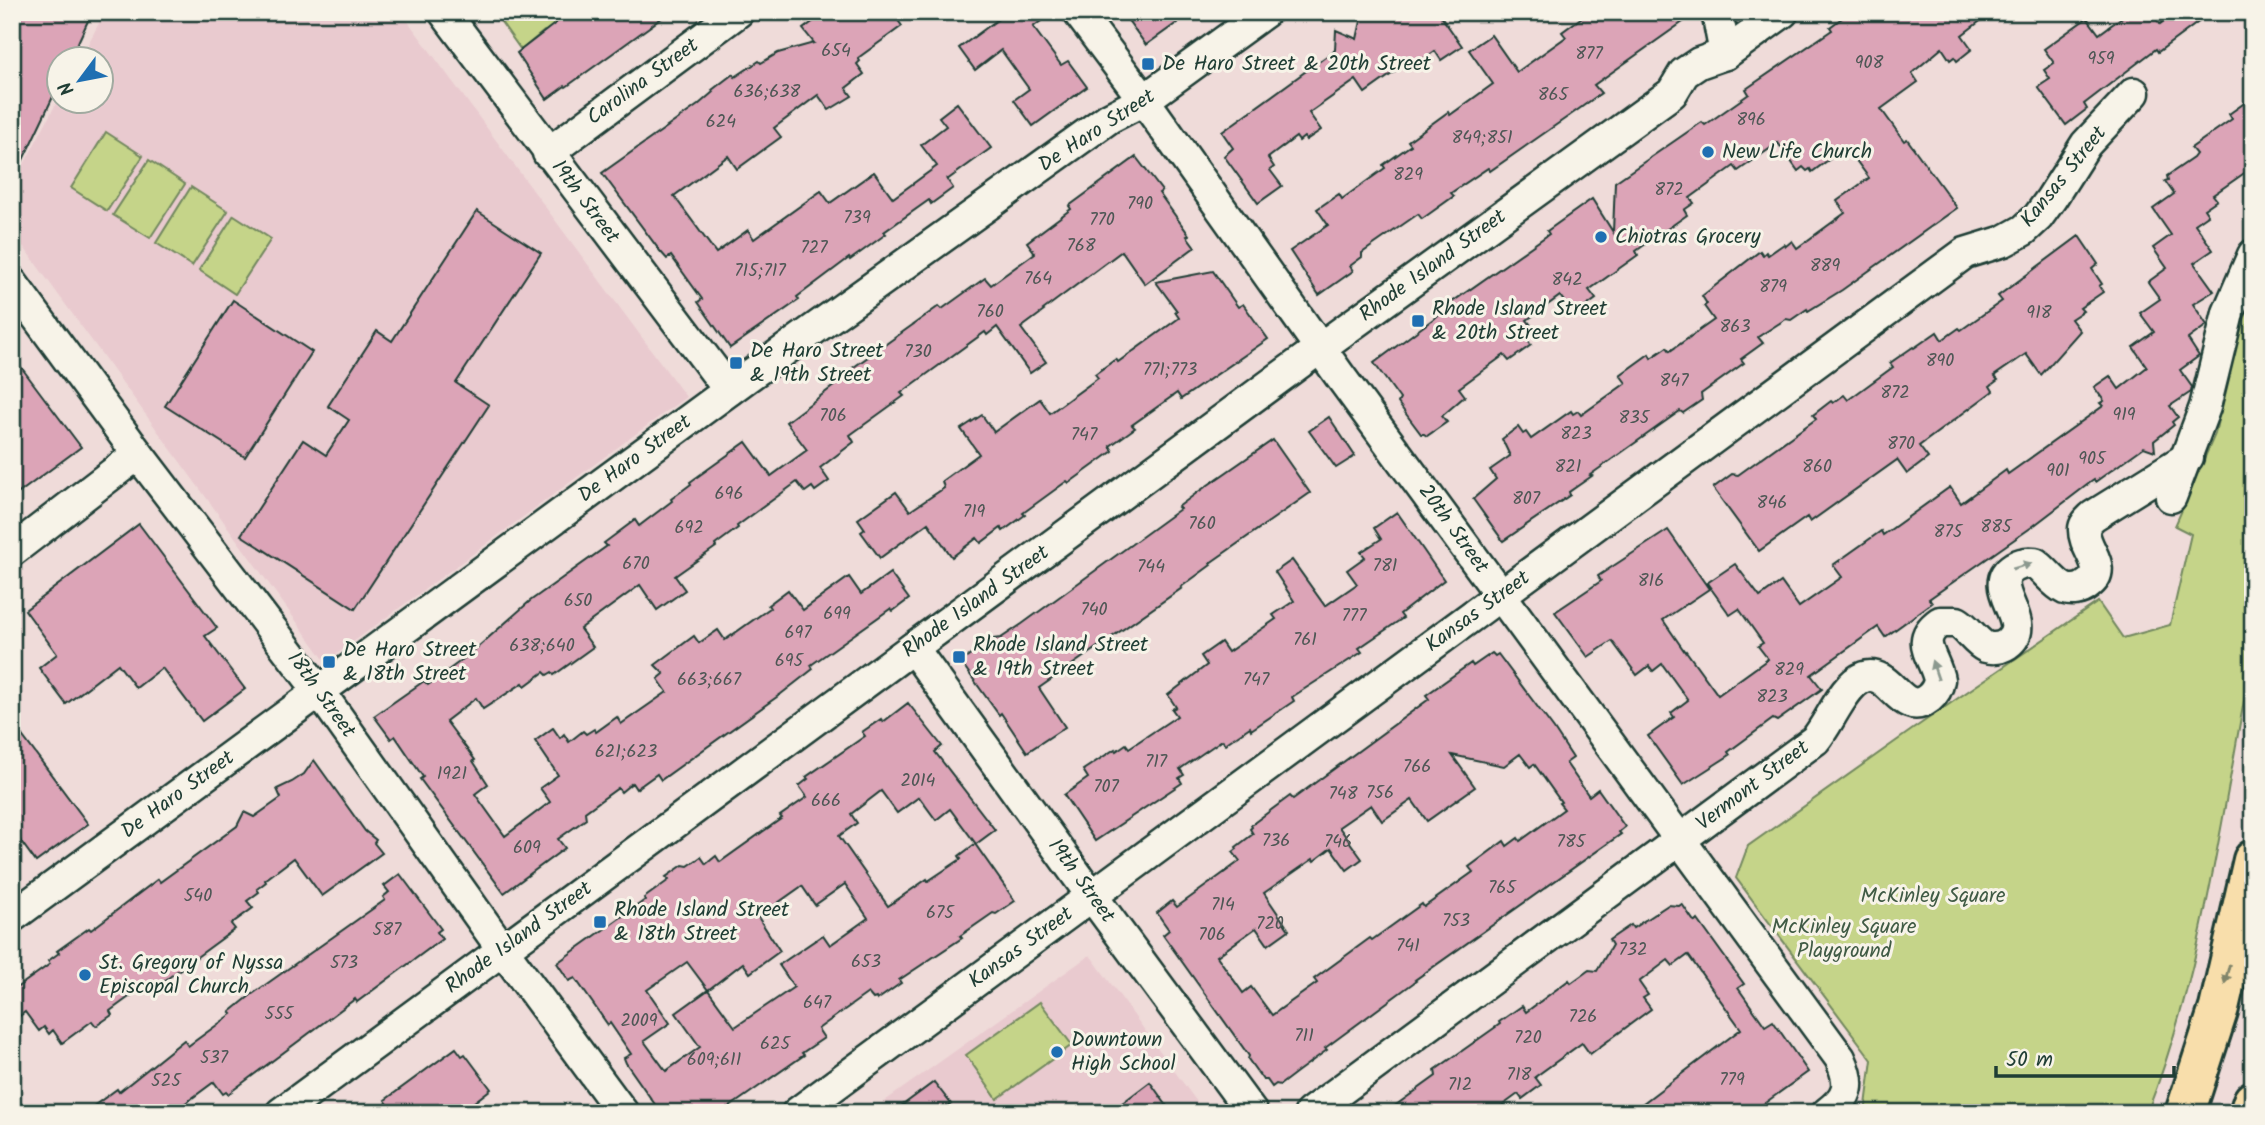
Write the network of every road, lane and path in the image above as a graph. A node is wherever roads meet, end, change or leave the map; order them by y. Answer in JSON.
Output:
{"nodes":[{"id":1,"x":444,"y":12,"type":"edge"},
{"id":2,"x":738,"y":12,"type":"edge"},
{"id":3,"x":1078,"y":12,"type":"edge"},
{"id":4,"x":1265,"y":12,"type":"edge"},
{"id":5,"x":1717,"y":12,"type":"edge"},
{"id":6,"x":1783,"y":12,"type":"edge"},
{"id":7,"x":1725,"y":54,"type":"junction"},
{"id":8,"x":2134,"y":93,"type":"dead end"},
{"id":9,"x":1144,"y":100,"type":"junction"},
{"id":10,"x":548,"y":152,"type":"junction"},
{"id":11,"x":2253,"y":255,"type":"edge"},
{"id":12,"x":12,"y":283,"type":"edge"},
{"id":13,"x":1320,"y":348,"type":"junction"},
{"id":14,"x":729,"y":390,"type":"junction"},
{"id":15,"x":138,"y":454,"type":"junction"},
{"id":16,"x":2188,"y":457,"type":"junction"},
{"id":17,"x":2171,"y":497,"type":"dead end"},
{"id":18,"x":12,"y":551,"type":"edge"},
{"id":19,"x":1501,"y":594,"type":"junction"},
{"id":20,"x":913,"y":648,"type":"junction"},
{"id":21,"x":319,"y":691,"type":"junction"},
{"id":22,"x":1681,"y":839,"type":"junction"},
{"id":23,"x":2253,"y":860,"type":"edge"},
{"id":24,"x":1091,"y":896,"type":"junction"},
{"id":25,"x":12,"y":917,"type":"edge"},
{"id":26,"x":503,"y":950,"type":"junction"},
{"id":27,"x":2253,"y":1101,"type":"edge"},
{"id":28,"x":281,"y":1113,"type":"edge"},
{"id":29,"x":623,"y":1113,"type":"edge"},
{"id":30,"x":797,"y":1113,"type":"edge"},
{"id":31,"x":1252,"y":1113,"type":"edge"},
{"id":32,"x":1310,"y":1113,"type":"edge"},
{"id":33,"x":1827,"y":1113,"type":"edge"},
{"id":34,"x":2185,"y":1113,"type":"edge"},
{"id":35,"x":2249,"y":1113,"type":"edge"}],
"edges":[{"from":1,"to":10,"type":"street","name":"19th Street"},
{"from":2,"to":10,"type":"street","name":"Carolina Street"},
{"from":3,"to":9,"type":"street","name":"20th Street"},
{"from":4,"to":9,"type":"street","name":"De Haro Street"},
{"from":5,"to":7,"type":"street"},
{"from":6,"to":7,"type":"street","name":"Rhode Island Street"},
{"from":7,"to":13,"type":"street","name":"Rhode Island Street"},
{"from":8,"to":19,"type":"street","name":"Kansas Street"},
{"from":9,"to":13,"type":"street","name":"20th Street"},
{"from":9,"to":14,"type":"street","name":"De Haro Street"},
{"from":10,"to":14,"type":"street","name":"19th Street"},
{"from":11,"to":16,"type":"street"},
{"from":12,"to":15,"type":"street","name":"18th Street"},
{"from":13,"to":19,"type":"street","name":"20th Street"},
{"from":13,"to":20,"type":"street","name":"Rhode Island Street"},
{"from":14,"to":21,"type":"street","name":"De Haro Street"},
{"from":15,"to":18,"type":"street"},
{"from":15,"to":21,"type":"street","name":"18th Street"},
{"from":16,"to":17,"type":"street"},
{"from":22,"to":16,"type":"street","name":"Vermont Street","one_way":true},
{"from":19,"to":22,"type":"street","name":"20th Street"},
{"from":19,"to":24,"type":"street","name":"Kansas Street"},
{"from":20,"to":24,"type":"street","name":"19th Street"},
{"from":20,"to":26,"type":"street","name":"Rhode Island Street"},
{"from":21,"to":25,"type":"street","name":"De Haro Street"},
{"from":21,"to":26,"type":"street","name":"18th Street"},
{"from":22,"to":32,"type":"street","name":"Vermont Street"},
{"from":22,"to":33,"type":"street","name":"20th Street"},
{"from":23,"to":34,"type":"highway","one_way":true},
{"from":24,"to":30,"type":"street","name":"Kansas Street"},
{"from":24,"to":31,"type":"street","name":"19th Street"},
{"from":26,"to":28,"type":"street","name":"Rhode Island Street"},
{"from":26,"to":29,"type":"street","name":"18th Street"},
{"from":27,"to":35,"type":"highway"}]}
